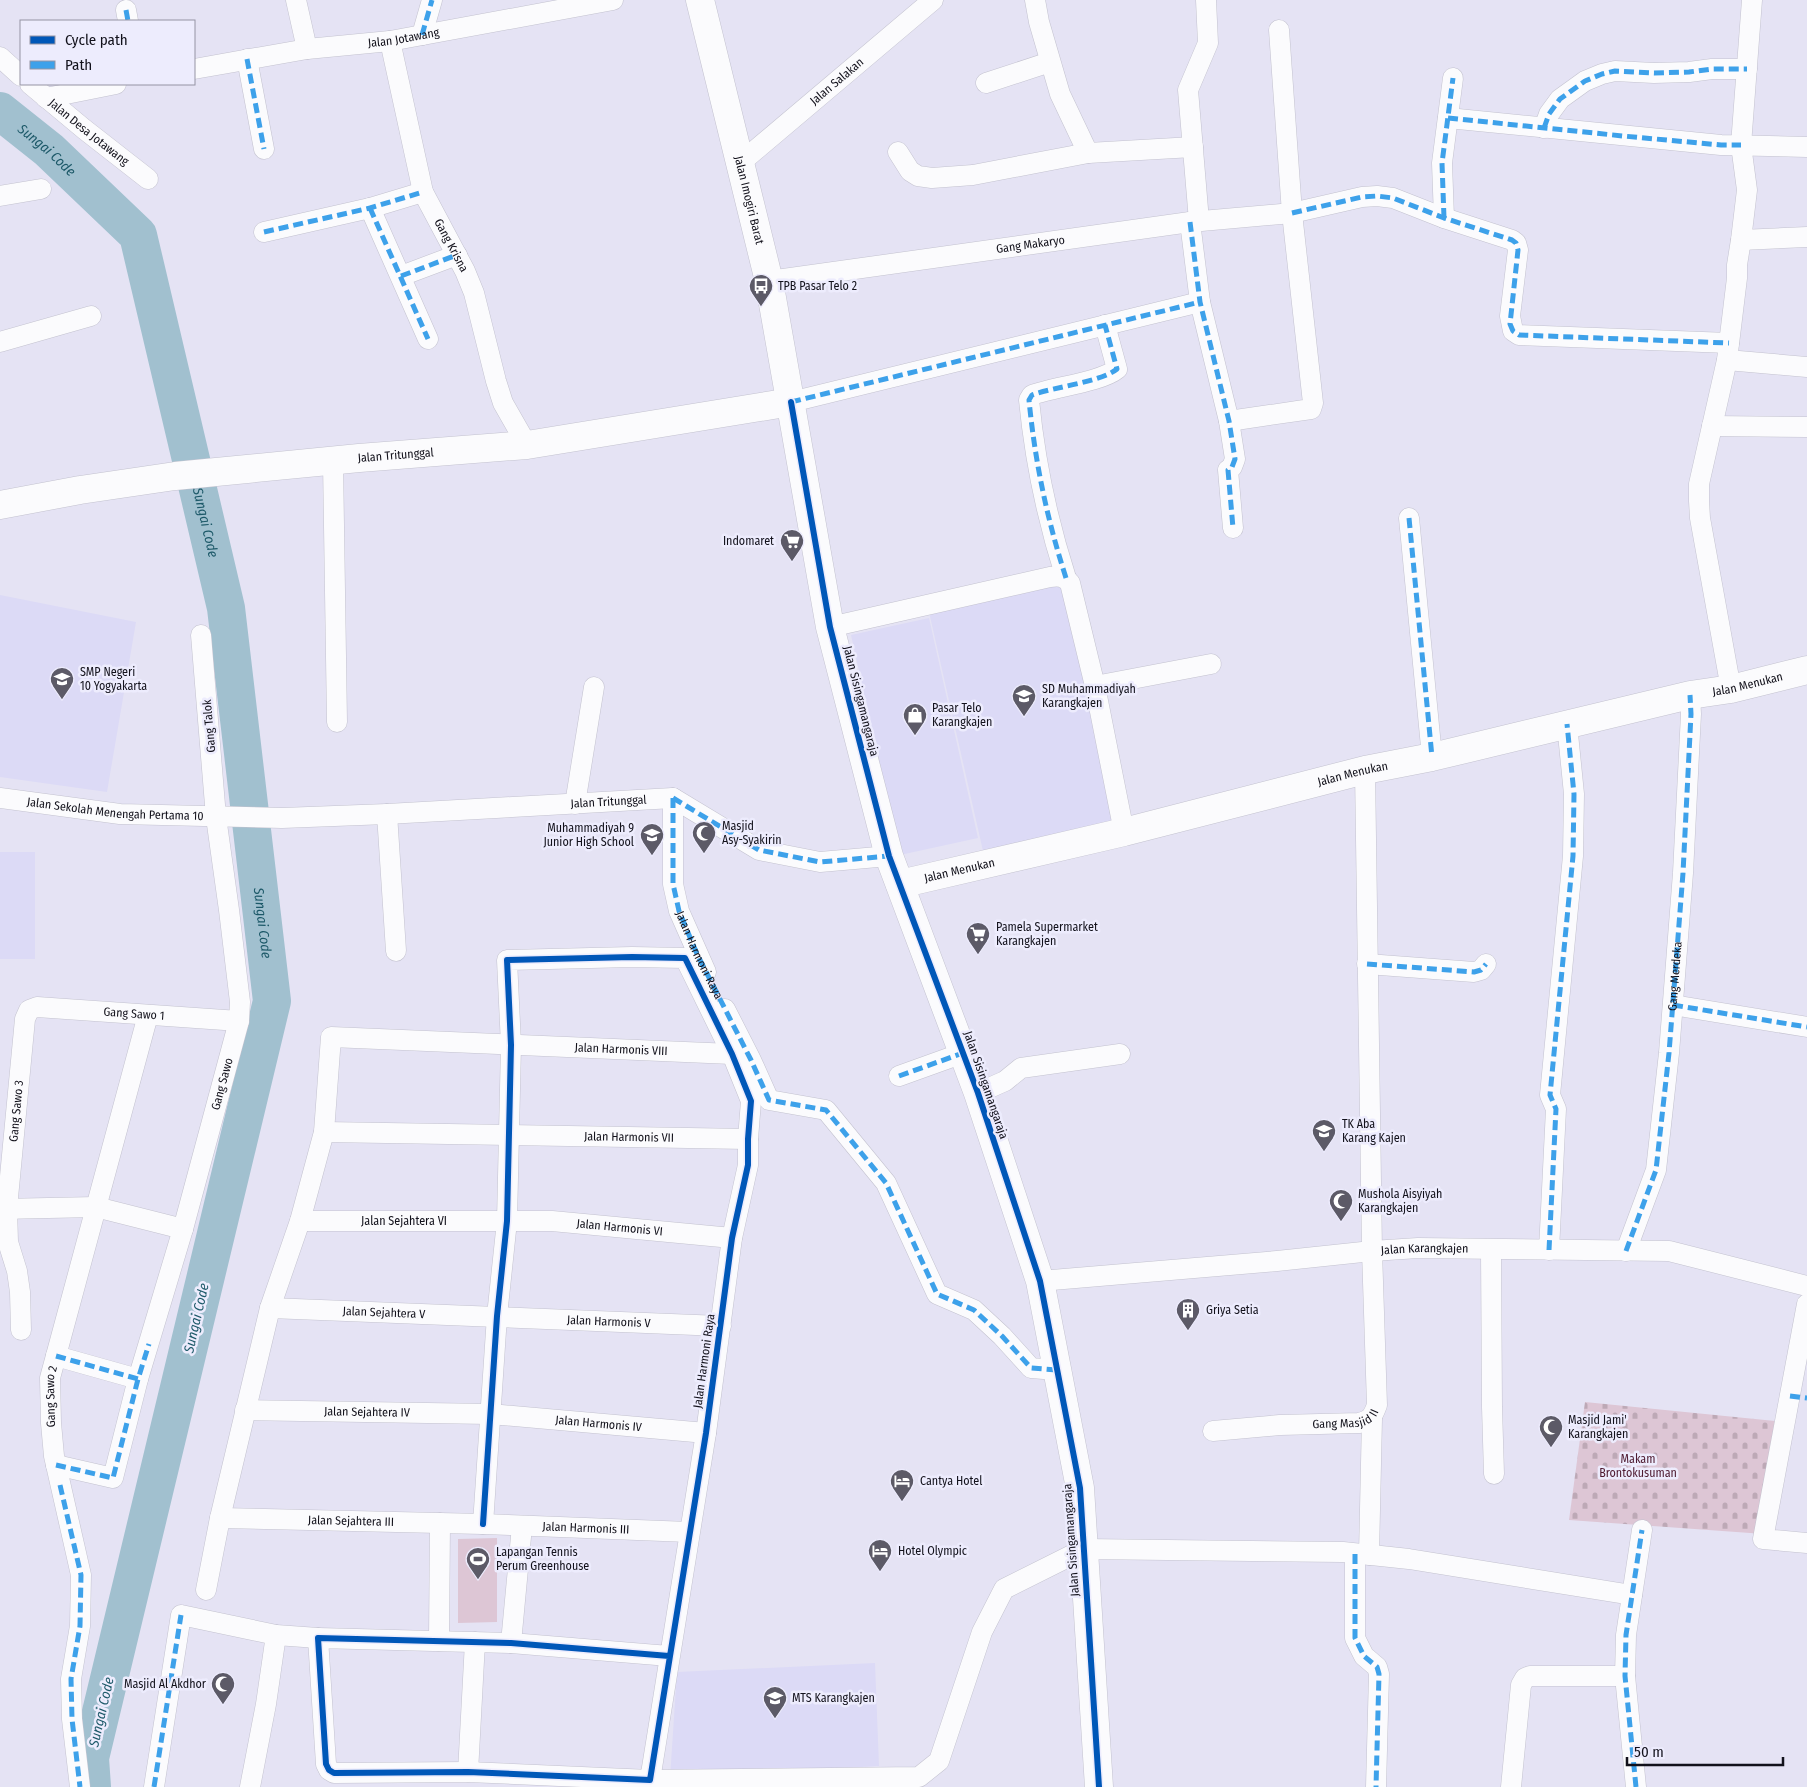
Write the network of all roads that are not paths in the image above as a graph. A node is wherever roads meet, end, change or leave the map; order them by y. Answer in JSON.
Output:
{"nodes":[{"id":1,"x":296,"y":0,"type":"edge"},
{"id":2,"x":432,"y":0,"type":"edge"},
{"id":3,"x":613,"y":0,"type":"edge"},
{"id":4,"x":700,"y":0,"type":"edge"},
{"id":5,"x":933,"y":0,"type":"edge"},
{"id":6,"x":1035,"y":0,"type":"edge"},
{"id":7,"x":1206,"y":0,"type":"edge"},
{"id":8,"x":1752,"y":0,"type":"edge"},
{"id":9,"x":1279,"y":30,"type":"dead end"},
{"id":10,"x":422,"y":35,"type":"junction"},
{"id":11,"x":390,"y":41,"type":"junction"},
{"id":12,"x":307,"y":49,"type":"junction"},
{"id":13,"x":0,"y":57,"type":"edge"},
{"id":14,"x":247,"y":59,"type":"junction"},
{"id":15,"x":1050,"y":62,"type":"junction"},
{"id":16,"x":195,"y":69,"type":"edge"},
{"id":17,"x":1747,"y":69,"type":"junction"},
{"id":18,"x":20,"y":75,"type":"edge"},
{"id":19,"x":1452,"y":78,"type":"dead end"},
{"id":20,"x":986,"y":83,"type":"dead end"},
{"id":21,"x":31,"y":85,"type":"edge"},
{"id":22,"x":111,"y":85,"type":"edge"},
{"id":23,"x":46,"y":98,"type":"junction"},
{"id":24,"x":1448,"y":118,"type":"junction"},
{"id":25,"x":1544,"y":128,"type":"junction"},
{"id":26,"x":1741,"y":144,"type":"junction"},
{"id":27,"x":1807,"y":147,"type":"edge"},
{"id":28,"x":1193,"y":148,"type":"junction"},
{"id":29,"x":264,"y":149,"type":"dead end"},
{"id":30,"x":898,"y":152,"type":"dead end"},
{"id":31,"x":1088,"y":153,"type":"junction"},
{"id":32,"x":739,"y":164,"type":"junction"},
{"id":33,"x":148,"y":179,"type":"dead end"},
{"id":34,"x":41,"y":189,"type":"dead end"},
{"id":35,"x":423,"y":192,"type":"junction"},
{"id":36,"x":0,"y":196,"type":"edge"},
{"id":37,"x":370,"y":208,"type":"junction"},
{"id":38,"x":1292,"y":213,"type":"junction"},
{"id":39,"x":1444,"y":218,"type":"junction"},
{"id":40,"x":1194,"y":222,"type":"junction"},
{"id":41,"x":264,"y":232,"type":"dead end"},
{"id":42,"x":1807,"y":236,"type":"edge"},
{"id":43,"x":1741,"y":240,"type":"junction"},
{"id":44,"x":457,"y":255,"type":"junction"},
{"id":45,"x":400,"y":276,"type":"junction"},
{"id":46,"x":769,"y":280,"type":"junction"},
{"id":47,"x":1200,"y":302,"type":"junction"},
{"id":48,"x":91,"y":316,"type":"dead end"},
{"id":49,"x":1106,"y":325,"type":"junction"},
{"id":50,"x":428,"y":339,"type":"dead end"},
{"id":51,"x":0,"y":342,"type":"edge"},
{"id":52,"x":1728,"y":351,"type":"junction"},
{"id":53,"x":1807,"y":367,"type":"edge"},
{"id":54,"x":790,"y":402,"type":"junction"},
{"id":55,"x":1229,"y":421,"type":"junction"},
{"id":56,"x":1712,"y":426,"type":"junction"},
{"id":57,"x":1807,"y":427,"type":"edge"},
{"id":58,"x":527,"y":445,"type":"junction"},
{"id":59,"x":333,"y":461,"type":"junction"},
{"id":60,"x":0,"y":505,"type":"edge"},
{"id":61,"x":1409,"y":518,"type":"dead end"},
{"id":62,"x":1233,"y":528,"type":"dead end"},
{"id":63,"x":1066,"y":578,"type":"junction"},
{"id":64,"x":830,"y":627,"type":"junction"},
{"id":65,"x":201,"y":636,"type":"dead end"},
{"id":66,"x":1211,"y":664,"type":"dead end"},
{"id":67,"x":1807,"y":670,"type":"edge"},
{"id":68,"x":594,"y":686,"type":"dead end"},
{"id":69,"x":1095,"y":686,"type":"junction"},
{"id":70,"x":1731,"y":689,"type":"junction"},
{"id":71,"x":1690,"y":695,"type":"junction"},
{"id":72,"x":337,"y":722,"type":"dead end"},
{"id":73,"x":1567,"y":724,"type":"junction"},
{"id":74,"x":1432,"y":757,"type":"junction"},
{"id":75,"x":1364,"y":770,"type":"junction"},
{"id":76,"x":0,"y":798,"type":"edge"},
{"id":77,"x":673,"y":798,"type":"junction"},
{"id":78,"x":575,"y":804,"type":"junction"},
{"id":79,"x":387,"y":814,"type":"junction"},
{"id":80,"x":223,"y":817,"type":"junction"},
{"id":81,"x":282,"y":818,"type":"joint"},
{"id":82,"x":1124,"y":832,"type":"junction"},
{"id":83,"x":888,"y":856,"type":"junction"},
{"id":84,"x":900,"y":884,"type":"junction"},
{"id":85,"x":396,"y":951,"type":"dead end"},
{"id":86,"x":1367,"y":964,"type":"junction"},
{"id":87,"x":1486,"y":964,"type":"dead end"},
{"id":88,"x":1673,"y":1005,"type":"junction"},
{"id":89,"x":28,"y":1010,"type":"joint"},
{"id":90,"x":148,"y":1015,"type":"junction"},
{"id":91,"x":239,"y":1021,"type":"junction"},
{"id":92,"x":1807,"y":1027,"type":"edge"},
{"id":93,"x":511,"y":1045,"type":"junction"},
{"id":94,"x":963,"y":1053,"type":"junction"},
{"id":95,"x":732,"y":1054,"type":"junction"},
{"id":96,"x":1120,"y":1054,"type":"dead end"},
{"id":97,"x":899,"y":1076,"type":"dead end"},
{"id":98,"x":978,"y":1093,"type":"junction"},
{"id":99,"x":324,"y":1132,"type":"junction"},
{"id":100,"x":510,"y":1136,"type":"junction"},
{"id":101,"x":748,"y":1139,"type":"junction"},
{"id":102,"x":96,"y":1207,"type":"junction"},
{"id":103,"x":3,"y":1209,"type":"edge"},
{"id":104,"x":300,"y":1221,"type":"junction"},
{"id":105,"x":507,"y":1221,"type":"junction"},
{"id":106,"x":183,"y":1229,"type":"junction"},
{"id":107,"x":732,"y":1238,"type":"junction"},
{"id":108,"x":1491,"y":1250,"type":"junction"},
{"id":109,"x":1549,"y":1250,"type":"junction"},
{"id":110,"x":1372,"y":1251,"type":"junction"},
{"id":111,"x":1626,"y":1251,"type":"junction"},
{"id":112,"x":1040,"y":1280,"type":"junction"},
{"id":113,"x":1807,"y":1286,"type":"edge"},
{"id":114,"x":1807,"y":1304,"type":"edge"},
{"id":115,"x":270,"y":1308,"type":"junction"},
{"id":116,"x":497,"y":1316,"type":"junction"},
{"id":117,"x":721,"y":1326,"type":"junction"},
{"id":118,"x":21,"y":1330,"type":"dead end"},
{"id":119,"x":56,"y":1356,"type":"junction"},
{"id":120,"x":1057,"y":1370,"type":"junction"},
{"id":121,"x":138,"y":1379,"type":"junction"},
{"id":122,"x":1798,"y":1397,"type":"edge"},
{"id":123,"x":245,"y":1410,"type":"junction"},
{"id":124,"x":490,"y":1414,"type":"junction"},
{"id":125,"x":1372,"y":1418,"type":"junction"},
{"id":126,"x":1213,"y":1431,"type":"dead end"},
{"id":127,"x":706,"y":1433,"type":"junction"},
{"id":128,"x":56,"y":1464,"type":"junction"},
{"id":129,"x":1494,"y":1474,"type":"dead end"},
{"id":130,"x":220,"y":1518,"type":"junction"},
{"id":131,"x":440,"y":1523,"type":"junction"},
{"id":132,"x":482,"y":1524,"type":"junction"},
{"id":133,"x":522,"y":1526,"type":"junction"},
{"id":134,"x":1642,"y":1530,"type":"dead end"},
{"id":135,"x":689,"y":1532,"type":"junction"},
{"id":136,"x":1807,"y":1543,"type":"edge"},
{"id":137,"x":1084,"y":1549,"type":"junction"},
{"id":138,"x":1362,"y":1554,"type":"junction"},
{"id":139,"x":206,"y":1590,"type":"dead end"},
{"id":140,"x":1632,"y":1595,"type":"junction"},
{"id":141,"x":276,"y":1636,"type":"junction"},
{"id":142,"x":318,"y":1638,"type":"junction"},
{"id":143,"x":439,"y":1641,"type":"junction"},
{"id":144,"x":475,"y":1642,"type":"junction"},
{"id":145,"x":511,"y":1643,"type":"junction"},
{"id":146,"x":669,"y":1656,"type":"junction"},
{"id":147,"x":1625,"y":1676,"type":"junction"},
{"id":148,"x":468,"y":1772,"type":"junction"},
{"id":149,"x":920,"y":1782,"type":"edge"},
{"id":150,"x":649,"y":1784,"type":"edge"},
{"id":151,"x":80,"y":1787,"type":"edge"},
{"id":152,"x":154,"y":1787,"type":"edge"},
{"id":153,"x":250,"y":1787,"type":"edge"},
{"id":154,"x":1099,"y":1787,"type":"edge"},
{"id":155,"x":1376,"y":1787,"type":"edge"},
{"id":156,"x":1511,"y":1787,"type":"edge"},
{"id":157,"x":1636,"y":1787,"type":"edge"}],
"edges":[{"from":1,"to":12,"type":"street"},
{"from":2,"to":10,"type":"street"},
{"from":3,"to":10,"type":"street","name":"Jalan Jotawang"},
{"from":4,"to":32,"type":"main road","name":"Jalan Imogiri Barat"},
{"from":5,"to":32,"type":"street","name":"Jalan Salakan"},
{"from":6,"to":15,"type":"street"},
{"from":7,"to":28,"type":"street"},
{"from":8,"to":17,"type":"street"},
{"from":9,"to":38,"type":"street"},
{"from":10,"to":11,"type":"street","name":"Jalan Jotawang"},
{"from":11,"to":12,"type":"street","name":"Jalan Jotawang"},
{"from":11,"to":35,"type":"street","name":"Gang Krisna"},
{"from":12,"to":14,"type":"street","name":"Jalan Jotawang"},
{"from":13,"to":18,"type":"street"},
{"from":14,"to":16,"type":"street","name":"Jalan Jotawang"},
{"from":14,"to":29,"type":"street"},
{"from":15,"to":20,"type":"street"},
{"from":15,"to":31,"type":"street"},
{"from":17,"to":25,"type":"street"},
{"from":17,"to":26,"type":"street"},
{"from":19,"to":24,"type":"street"},
{"from":21,"to":23,"type":"street","name":"Jalan Desa Jotawang"},
{"from":22,"to":23,"type":"street"},
{"from":23,"to":33,"type":"street","name":"Jalan Desa Jotawang"},
{"from":24,"to":25,"type":"street"},
{"from":24,"to":39,"type":"street"},
{"from":25,"to":26,"type":"street"},
{"from":26,"to":27,"type":"street"},
{"from":26,"to":43,"type":"street"},
{"from":28,"to":31,"type":"street"},
{"from":28,"to":40,"type":"street"},
{"from":30,"to":31,"type":"street"},
{"from":32,"to":46,"type":"main road","name":"Jalan Imogiri Barat"},
{"from":34,"to":36,"type":"street"},
{"from":35,"to":37,"type":"street"},
{"from":35,"to":44,"type":"street","name":"Gang Krisna"},
{"from":37,"to":41,"type":"street"},
{"from":37,"to":45,"type":"street"},
{"from":38,"to":39,"type":"street","name":"Gang Makaryo"},
{"from":38,"to":40,"type":"street","name":"Gang Makaryo"},
{"from":38,"to":55,"type":"street"},
{"from":39,"to":52,"type":"street","name":"Gang Makaryo"},
{"from":40,"to":46,"type":"street","name":"Gang Makaryo"},
{"from":40,"to":47,"type":"street"},
{"from":42,"to":43,"type":"street"},
{"from":43,"to":52,"type":"street"},
{"from":44,"to":45,"type":"street"},
{"from":44,"to":58,"type":"street","name":"Gang Krisna"},
{"from":45,"to":50,"type":"street"},
{"from":46,"to":54,"type":"main road","name":"Jalan Imogiri Barat"},
{"from":47,"to":49,"type":"street"},
{"from":47,"to":55,"type":"street"},
{"from":48,"to":51,"type":"street"},
{"from":49,"to":54,"type":"street"},
{"from":49,"to":63,"type":"street"},
{"from":52,"to":53,"type":"street"},
{"from":52,"to":56,"type":"street"},
{"from":54,"to":58,"type":"main road","name":"Jalan Tritunggal"},
{"from":54,"to":64,"type":"main road","name":"Jalan Sisingamangaraja"},
{"from":55,"to":62,"type":"street"},
{"from":56,"to":57,"type":"street"},
{"from":56,"to":70,"type":"street"},
{"from":58,"to":59,"type":"main road","name":"Jalan Tritunggal"},
{"from":59,"to":60,"type":"main road","name":"Jalan Tritunggal"},
{"from":59,"to":72,"type":"street"},
{"from":61,"to":74,"type":"street"},
{"from":63,"to":64,"type":"street"},
{"from":63,"to":69,"type":"street"},
{"from":64,"to":83,"type":"main road","name":"Jalan Sisingamangaraja"},
{"from":65,"to":80,"type":"street","name":"Gang Talok"},
{"from":66,"to":69,"type":"street"},
{"from":67,"to":70,"type":"main road","name":"Jalan Menukan"},
{"from":68,"to":78,"type":"street"},
{"from":69,"to":82,"type":"street"},
{"from":70,"to":71,"type":"main road","name":"Jalan Menukan"},
{"from":71,"to":73,"type":"main road","name":"Jalan Menukan"},
{"from":71,"to":88,"type":"street","name":"Gang Merdeka"},
{"from":73,"to":74,"type":"main road","name":"Jalan Menukan"},
{"from":73,"to":109,"type":"street"},
{"from":74,"to":75,"type":"main road","name":"Jalan Menukan"},
{"from":75,"to":82,"type":"main road","name":"Jalan Menukan"},
{"from":75,"to":86,"type":"street","name":"Gang Masjid II"},
{"from":76,"to":80,"type":"street","name":"Jalan Sekolah Menengah Pertama 10"},
{"from":77,"to":78,"type":"street","name":"Jalan Tritunggal"},
{"from":77,"to":83,"type":"street"},
{"from":77,"to":120,"type":"street","name":"Jalan Harmoni Raya"},
{"from":78,"to":79,"type":"street","name":"Jalan Tritunggal"},
{"from":79,"to":81,"type":"street","name":"Jalan Tritunggal"},
{"from":79,"to":85,"type":"street"},
{"from":80,"to":81,"type":"street","name":"Jalan Sekolah Menengah Pertama 10"},
{"from":80,"to":91,"type":"street","name":"Gang Sawo"},
{"from":82,"to":84,"type":"main road","name":"Jalan Menukan"},
{"from":83,"to":84,"type":"main road","name":"Jalan Sisingamangaraja"},
{"from":84,"to":94,"type":"main road","name":"Jalan Sisingamangaraja"},
{"from":86,"to":87,"type":"street"},
{"from":86,"to":110,"type":"street","name":"Gang Masjid II"},
{"from":88,"to":92,"type":"street"},
{"from":88,"to":111,"type":"street","name":"Gang Merdeka"},
{"from":89,"to":90,"type":"street","name":"Gang Sawo 1"},
{"from":89,"to":103,"type":"street","name":"Gang Sawo 3"},
{"from":90,"to":91,"type":"street","name":"Gang Sawo 1"},
{"from":90,"to":102,"type":"street","name":"Gang Sawo 2"},
{"from":91,"to":106,"type":"street","name":"Gang Sawo"},
{"from":93,"to":95,"type":"street","name":"Jalan Harmonis VIII"},
{"from":93,"to":95,"type":"street","name":"Jalan Harmoni Raya"},
{"from":93,"to":99,"type":"street","name":"Jalan Harmonis VIII"},
{"from":93,"to":100,"type":"street"},
{"from":94,"to":97,"type":"street"},
{"from":94,"to":98,"type":"main road","name":"Jalan Sisingamangaraja"},
{"from":95,"to":101,"type":"street","name":"Jalan Harmoni Raya"},
{"from":96,"to":98,"type":"street"},
{"from":98,"to":112,"type":"main road","name":"Jalan Sisingamangaraja"},
{"from":99,"to":100,"type":"street","name":"Jalan Harmonis VII"},
{"from":99,"to":104,"type":"street"},
{"from":100,"to":101,"type":"street","name":"Jalan Harmonis VII"},
{"from":100,"to":105,"type":"street"},
{"from":101,"to":107,"type":"street","name":"Jalan Harmoni Raya"},
{"from":102,"to":103,"type":"street"},
{"from":102,"to":106,"type":"street"},
{"from":102,"to":119,"type":"street","name":"Gang Sawo 2"},
{"from":103,"to":118,"type":"street","name":"Gang Sawo 3"},
{"from":104,"to":105,"type":"street","name":"Jalan Sejahtera VI"},
{"from":104,"to":115,"type":"street"},
{"from":105,"to":107,"type":"street","name":"Jalan Harmonis VI"},
{"from":105,"to":116,"type":"street"},
{"from":106,"to":121,"type":"street","name":"Gang Sawo"},
{"from":107,"to":117,"type":"street","name":"Jalan Harmoni Raya"},
{"from":108,"to":109,"type":"street","name":"Jalan Karangkajen"},
{"from":108,"to":110,"type":"street","name":"Jalan Karangkajen"},
{"from":108,"to":129,"type":"street"},
{"from":109,"to":111,"type":"street","name":"Jalan Karangkajen"},
{"from":110,"to":112,"type":"street","name":"Jalan Karangkajen"},
{"from":110,"to":125,"type":"street","name":"Gang Masjid II"},
{"from":111,"to":113,"type":"street","name":"Jalan Karangkajen"},
{"from":112,"to":120,"type":"main road","name":"Jalan Sisingamangaraja"},
{"from":114,"to":122,"type":"street"},
{"from":115,"to":116,"type":"street","name":"Jalan Sejahtera V"},
{"from":115,"to":123,"type":"street"},
{"from":116,"to":117,"type":"street","name":"Jalan Harmonis V"},
{"from":116,"to":124,"type":"street"},
{"from":117,"to":127,"type":"street","name":"Jalan Harmoni Raya"},
{"from":119,"to":121,"type":"street"},
{"from":119,"to":128,"type":"street","name":"Gang Sawo 2"},
{"from":120,"to":137,"type":"main road","name":"Jalan Sisingamangaraja"},
{"from":121,"to":128,"type":"street","name":"Gang Sawo"},
{"from":122,"to":136,"type":"street"},
{"from":123,"to":124,"type":"street","name":"Jalan Sejahtera IV"},
{"from":123,"to":130,"type":"street"},
{"from":124,"to":127,"type":"street","name":"Jalan Harmonis IV"},
{"from":124,"to":132,"type":"street"},
{"from":125,"to":126,"type":"street","name":"Gang Masjid II"},
{"from":125,"to":138,"type":"street"},
{"from":127,"to":135,"type":"street","name":"Jalan Harmoni Raya"},
{"from":128,"to":151,"type":"street","name":"Gang Sawo 2"},
{"from":130,"to":131,"type":"street","name":"Jalan Sejahtera III"},
{"from":130,"to":139,"type":"street"},
{"from":131,"to":132,"type":"street","name":"Jalan Sejahtera III"},
{"from":131,"to":143,"type":"street"},
{"from":132,"to":133,"type":"street","name":"Jalan Harmonis III"},
{"from":133,"to":135,"type":"street","name":"Jalan Harmonis III"},
{"from":133,"to":145,"type":"street"},
{"from":134,"to":140,"type":"street"},
{"from":135,"to":146,"type":"street","name":"Jalan Harmoni Raya"},
{"from":137,"to":138,"type":"street"},
{"from":137,"to":149,"type":"street"},
{"from":137,"to":154,"type":"main road","name":"Jalan Sisingamangaraja"},
{"from":138,"to":140,"type":"street"},
{"from":138,"to":155,"type":"street"},
{"from":140,"to":147,"type":"street"},
{"from":141,"to":142,"type":"street"},
{"from":141,"to":152,"type":"street"},
{"from":141,"to":153,"type":"street"},
{"from":142,"to":143,"type":"street"},
{"from":142,"to":148,"type":"street"},
{"from":143,"to":144,"type":"street"},
{"from":144,"to":145,"type":"street"},
{"from":144,"to":148,"type":"street"},
{"from":145,"to":146,"type":"street"},
{"from":146,"to":150,"type":"street","name":"Jalan Harmoni Raya"},
{"from":147,"to":156,"type":"street"},
{"from":147,"to":157,"type":"street"},
{"from":148,"to":150,"type":"street"},
{"from":149,"to":150,"type":"street"}]}
